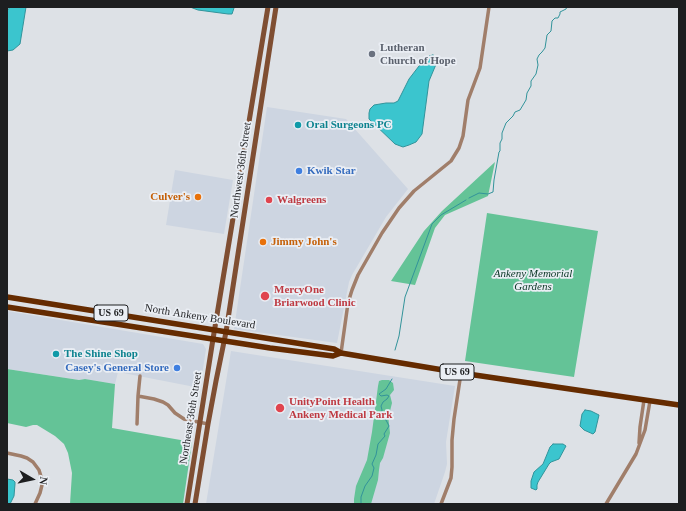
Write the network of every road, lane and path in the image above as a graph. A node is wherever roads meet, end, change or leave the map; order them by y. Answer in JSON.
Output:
{"nodes":[{"id":1,"x":268,"y":7,"type":"edge"},
{"id":2,"x":276,"y":7,"type":"edge"},
{"id":3,"x":489,"y":7,"type":"edge"},
{"id":4,"x":7,"y":297,"type":"edge"},
{"id":5,"x":7,"y":307,"type":"edge"},
{"id":6,"x":214,"y":335,"type":"junction"},
{"id":7,"x":225,"y":337,"type":"junction"},
{"id":8,"x":341,"y":353,"type":"junction"},
{"id":9,"x":461,"y":373,"type":"junction"},
{"id":10,"x":140,"y":376,"type":"dead end"},
{"id":11,"x":138,"y":396,"type":"junction"},
{"id":12,"x":644,"y":400,"type":"junction"},
{"id":13,"x":650,"y":401,"type":"junction"},
{"id":14,"x":679,"y":405,"type":"edge"},
{"id":15,"x":201,"y":423,"type":"junction"},
{"id":16,"x":137,"y":424,"type":"dead end"},
{"id":17,"x":208,"y":424,"type":"junction"},
{"id":18,"x":639,"y":446,"type":"junction"},
{"id":19,"x":7,"y":453,"type":"edge"},
{"id":20,"x":34,"y":504,"type":"edge"},
{"id":21,"x":188,"y":504,"type":"edge"},
{"id":22,"x":195,"y":504,"type":"edge"},
{"id":23,"x":441,"y":504,"type":"edge"},
{"id":24,"x":606,"y":504,"type":"edge"}],
"edges":[{"from":1,"to":6,"type":"main road","name":"Northwest 36th Street"},
{"from":2,"to":7,"type":"main road","name":"Northwest 36th Street"},
{"from":3,"to":8,"type":"street"},
{"from":4,"to":6,"type":"main road","name":"North Ankeny Boulevard","number":"US 69"},
{"from":5,"to":6,"type":"main road","name":"North Ankeny Boulevard","number":"US 69"},
{"from":6,"to":7,"type":"main road","name":"North Ankeny Boulevard","number":"US 69"},
{"from":6,"to":7,"type":"main road","name":"North Ankeny Boulevard","number":"US 69"},
{"from":6,"to":15,"type":"main road","name":"Northeast 36th Street"},
{"from":7,"to":8,"type":"main road","name":"North Ankeny Boulevard","number":"US 69"},
{"from":7,"to":8,"type":"main road","name":"North Ankeny Boulevard","number":"US 69"},
{"from":7,"to":17,"type":"main road","name":"Northeast 36th Street"},
{"from":8,"to":9,"type":"main road","name":"North Ankeny Boulevard","number":"US 69"},
{"from":9,"to":12,"type":"main road","name":"North Ankeny Boulevard","number":"US 69"},
{"from":9,"to":23,"type":"street"},
{"from":10,"to":11,"type":"street"},
{"from":11,"to":15,"type":"street"},
{"from":11,"to":16,"type":"street"},
{"from":12,"to":13,"type":"main road","number":"US 69"},
{"from":12,"to":18,"type":"street"},
{"from":13,"to":14,"type":"main road","number":"US 69"},
{"from":13,"to":18,"type":"street"},
{"from":15,"to":17,"type":"street"},
{"from":15,"to":21,"type":"main road","name":"Northeast 36th Street"},
{"from":17,"to":22,"type":"main road","name":"Northeast 36th Street"},
{"from":18,"to":24,"type":"street"},
{"from":19,"to":20,"type":"street"}]}
